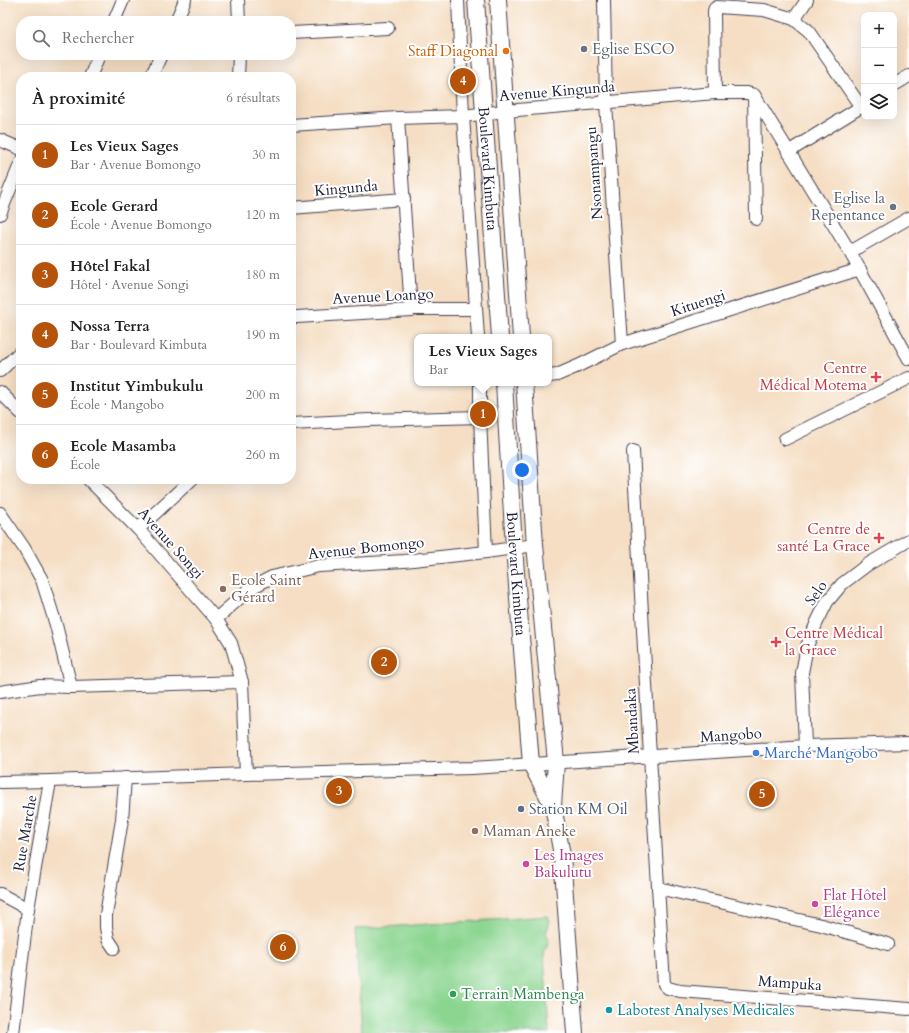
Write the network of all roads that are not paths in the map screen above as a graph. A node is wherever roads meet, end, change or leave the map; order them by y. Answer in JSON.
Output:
{"nodes":[{"id":1,"x":123,"y":0,"type":"edge"},
{"id":2,"x":185,"y":0,"type":"edge"},
{"id":3,"x":238,"y":0,"type":"edge"},
{"id":4,"x":458,"y":0,"type":"edge"},
{"id":5,"x":476,"y":0,"type":"edge"},
{"id":6,"x":498,"y":0,"type":"edge"},
{"id":7,"x":604,"y":0,"type":"edge"},
{"id":8,"x":807,"y":0,"type":"edge"},
{"id":9,"x":765,"y":5,"type":"edge"},
{"id":10,"x":116,"y":16,"type":"edge"},
{"id":11,"x":178,"y":16,"type":"edge"},
{"id":12,"x":239,"y":16,"type":"edge"},
{"id":13,"x":794,"y":19,"type":"junction"},
{"id":14,"x":388,"y":28,"type":"dead end"},
{"id":15,"x":296,"y":33,"type":"edge"},
{"id":16,"x":97,"y":60,"type":"edge"},
{"id":17,"x":159,"y":60,"type":"edge"},
{"id":18,"x":239,"y":60,"type":"edge"},
{"id":19,"x":92,"y":72,"type":"edge"},
{"id":20,"x":153,"y":72,"type":"edge"},
{"id":21,"x":238,"y":72,"type":"edge"},
{"id":22,"x":909,"y":76,"type":"edge"},
{"id":23,"x":896,"y":84,"type":"edge"},
{"id":24,"x":715,"y":93,"type":"junction"},
{"id":25,"x":754,"y":95,"type":"junction"},
{"id":26,"x":606,"y":103,"type":"junction"},
{"id":27,"x":861,"y":105,"type":"edge"},
{"id":28,"x":861,"y":107,"type":"edge"},
{"id":29,"x":506,"y":111,"type":"junction"},
{"id":30,"x":484,"y":114,"type":"junction"},
{"id":31,"x":463,"y":116,"type":"junction"},
{"id":32,"x":398,"y":118,"type":"junction"},
{"id":33,"x":296,"y":125,"type":"edge"},
{"id":34,"x":0,"y":140,"type":"edge"},
{"id":35,"x":16,"y":147,"type":"edge"},
{"id":36,"x":788,"y":152,"type":"junction"},
{"id":37,"x":16,"y":174,"type":"edge"},
{"id":38,"x":404,"y":199,"type":"junction"},
{"id":39,"x":296,"y":208,"type":"edge"},
{"id":40,"x":0,"y":214,"type":"edge"},
{"id":41,"x":909,"y":218,"type":"edge"},
{"id":42,"x":756,"y":219,"type":"dead end"},
{"id":43,"x":850,"y":252,"type":"junction"},
{"id":44,"x":860,"y":269,"type":"junction"},
{"id":45,"x":476,"y":309,"type":"junction"},
{"id":46,"x":411,"y":310,"type":"junction"},
{"id":47,"x":296,"y":317,"type":"edge"},
{"id":48,"x":478,"y":334,"type":"edge"},
{"id":49,"x":500,"y":334,"type":"edge"},
{"id":50,"x":521,"y":334,"type":"edge"},
{"id":51,"x":622,"y":344,"type":"junction"},
{"id":52,"x":908,"y":353,"type":"edge"},
{"id":53,"x":16,"y":356,"type":"edge"},
{"id":54,"x":0,"y":371,"type":"edge"},
{"id":55,"x":552,"y":376,"type":"edge"},
{"id":56,"x":909,"y":378,"type":"edge"},
{"id":57,"x":480,"y":386,"type":"edge"},
{"id":58,"x":504,"y":386,"type":"edge"},
{"id":59,"x":524,"y":386,"type":"edge"},
{"id":60,"x":0,"y":392,"type":"edge"},
{"id":61,"x":16,"y":408,"type":"edge"},
{"id":62,"x":480,"y":417,"type":"junction"},
{"id":63,"x":296,"y":424,"type":"edge"},
{"id":64,"x":785,"y":439,"type":"dead end"},
{"id":65,"x":633,"y":451,"type":"dead end"},
{"id":66,"x":93,"y":484,"type":"edge"},
{"id":67,"x":187,"y":484,"type":"edge"},
{"id":68,"x":0,"y":513,"type":"edge"},
{"id":69,"x":138,"y":529,"type":"junction"},
{"id":70,"x":909,"y":540,"type":"edge"},
{"id":71,"x":535,"y":545,"type":"junction"},
{"id":72,"x":514,"y":547,"type":"junction"},
{"id":73,"x":486,"y":552,"type":"junction"},
{"id":74,"x":216,"y":619,"type":"junction"},
{"id":75,"x":242,"y":682,"type":"junction"},
{"id":76,"x":71,"y":687,"type":"junction"},
{"id":77,"x":0,"y":692,"type":"edge"},
{"id":78,"x":909,"y":743,"type":"edge"},
{"id":79,"x":805,"y":746,"type":"junction"},
{"id":80,"x":650,"y":756,"type":"junction"},
{"id":81,"x":556,"y":762,"type":"junction"},
{"id":82,"x":531,"y":764,"type":"junction"},
{"id":83,"x":246,"y":774,"type":"junction"},
{"id":84,"x":125,"y":778,"type":"junction"},
{"id":85,"x":50,"y":781,"type":"junction"},
{"id":86,"x":0,"y":782,"type":"edge"},
{"id":87,"x":553,"y":806,"type":"junction"},
{"id":88,"x":658,"y":888,"type":"junction"},
{"id":89,"x":0,"y":894,"type":"edge"},
{"id":90,"x":28,"y":910,"type":"junction"},
{"id":91,"x":888,"y":944,"type":"dead end"},
{"id":92,"x":114,"y":948,"type":"dead end"},
{"id":93,"x":668,"y":988,"type":"joint"},
{"id":94,"x":909,"y":1008,"type":"edge"},
{"id":95,"x":13,"y":1033,"type":"edge"},
{"id":96,"x":575,"y":1033,"type":"edge"}],
"edges":[{"from":1,"to":10,"type":"street"},
{"from":2,"to":11,"type":"street"},
{"from":3,"to":12,"type":"street"},
{"from":4,"to":31,"type":"street"},
{"from":5,"to":30,"type":"street","name":"Boulevard Kimbuta"},
{"from":6,"to":29,"type":"street","name":"Boulevard Kimbuta"},
{"from":7,"to":26,"type":"street","name":"Nsonampangu"},
{"from":8,"to":13,"type":"street"},
{"from":9,"to":13,"type":"street"},
{"from":9,"to":24,"type":"street"},
{"from":13,"to":27,"type":"street"},
{"from":14,"to":15,"type":"street"},
{"from":16,"to":19,"type":"street"},
{"from":17,"to":20,"type":"street"},
{"from":18,"to":21,"type":"street"},
{"from":22,"to":23,"type":"street"},
{"from":24,"to":25,"type":"street","name":"Avenue Kingunda"},
{"from":24,"to":26,"type":"street","name":"Avenue Kingunda"},
{"from":25,"to":36,"type":"street"},
{"from":25,"to":42,"type":"street"},
{"from":26,"to":29,"type":"street","name":"Avenue Kingunda"},
{"from":26,"to":51,"type":"street","name":"Nsonampangu"},
{"from":28,"to":36,"type":"street"},
{"from":29,"to":30,"type":"street","name":"Avenue Kingunda"},
{"from":29,"to":50,"type":"street","name":"Boulevard Kimbuta"},
{"from":30,"to":31,"type":"street","name":"Avenue Kingunda"},
{"from":30,"to":49,"type":"street","name":"Boulevard Kimbuta"},
{"from":31,"to":32,"type":"street","name":"Avenue Kingunda"},
{"from":31,"to":45,"type":"street"},
{"from":32,"to":33,"type":"street","name":"Avenue Kingunda"},
{"from":32,"to":38,"type":"street"},
{"from":34,"to":35,"type":"street"},
{"from":36,"to":43,"type":"street"},
{"from":37,"to":40,"type":"street"},
{"from":38,"to":39,"type":"street","name":"Kingunda"},
{"from":38,"to":46,"type":"street"},
{"from":41,"to":43,"type":"street"},
{"from":43,"to":44,"type":"street"},
{"from":44,"to":51,"type":"street","name":"Kituengi"},
{"from":44,"to":52,"type":"street"},
{"from":45,"to":46,"type":"street","name":"Avenue Loango"},
{"from":45,"to":48,"type":"street"},
{"from":46,"to":47,"type":"street","name":"Avenue Loango"},
{"from":51,"to":55,"type":"street","name":"Kituengi"},
{"from":53,"to":54,"type":"street"},
{"from":56,"to":64,"type":"street"},
{"from":57,"to":62,"type":"street"},
{"from":58,"to":72,"type":"street","name":"Boulevard Kimbuta"},
{"from":59,"to":71,"type":"street","name":"Boulevard Kimbuta"},
{"from":60,"to":61,"type":"street"},
{"from":62,"to":63,"type":"street"},
{"from":62,"to":73,"type":"street"},
{"from":65,"to":80,"type":"street","name":"Mbandaka"},
{"from":66,"to":69,"type":"street","name":"Avenue Songi"},
{"from":67,"to":69,"type":"street"},
{"from":68,"to":76,"type":"street"},
{"from":69,"to":74,"type":"street","name":"Avenue Songi"},
{"from":70,"to":79,"type":"street","name":"Selo"},
{"from":71,"to":72,"type":"street","name":"Avenue Bomongo"},
{"from":71,"to":81,"type":"street","name":"Boulevard Kimbuta"},
{"from":72,"to":73,"type":"street","name":"Avenue Bomongo"},
{"from":72,"to":82,"type":"street","name":"Boulevard Kimbuta"},
{"from":73,"to":74,"type":"street","name":"Avenue Bomongo"},
{"from":74,"to":75,"type":"street","name":"Avenue Songi"},
{"from":75,"to":76,"type":"street"},
{"from":75,"to":83,"type":"street","name":"Avenue Songi"},
{"from":76,"to":77,"type":"street"},
{"from":78,"to":79,"type":"street","name":"Mangobo"},
{"from":79,"to":80,"type":"street","name":"Mangobo"},
{"from":80,"to":81,"type":"street","name":"Mangobo"},
{"from":80,"to":88,"type":"street","name":"Mbandaka"},
{"from":81,"to":82,"type":"street","name":"Mangobo"},
{"from":81,"to":87,"type":"street","name":"Boulevard Kimbuta"},
{"from":82,"to":83,"type":"street","name":"Mangobo"},
{"from":82,"to":87,"type":"street"},
{"from":83,"to":84,"type":"street","name":"Mangobo"},
{"from":84,"to":85,"type":"street","name":"Mangobo"},
{"from":84,"to":92,"type":"street"},
{"from":85,"to":86,"type":"street","name":"Mangobo"},
{"from":85,"to":90,"type":"street","name":"Rue Marche"},
{"from":87,"to":96,"type":"street"},
{"from":88,"to":91,"type":"street"},
{"from":88,"to":93,"type":"street","name":"Mbandaka"},
{"from":89,"to":90,"type":"street"},
{"from":90,"to":95,"type":"street","name":"Rue Marche"},
{"from":93,"to":94,"type":"street","name":"Mampuka"}]}
